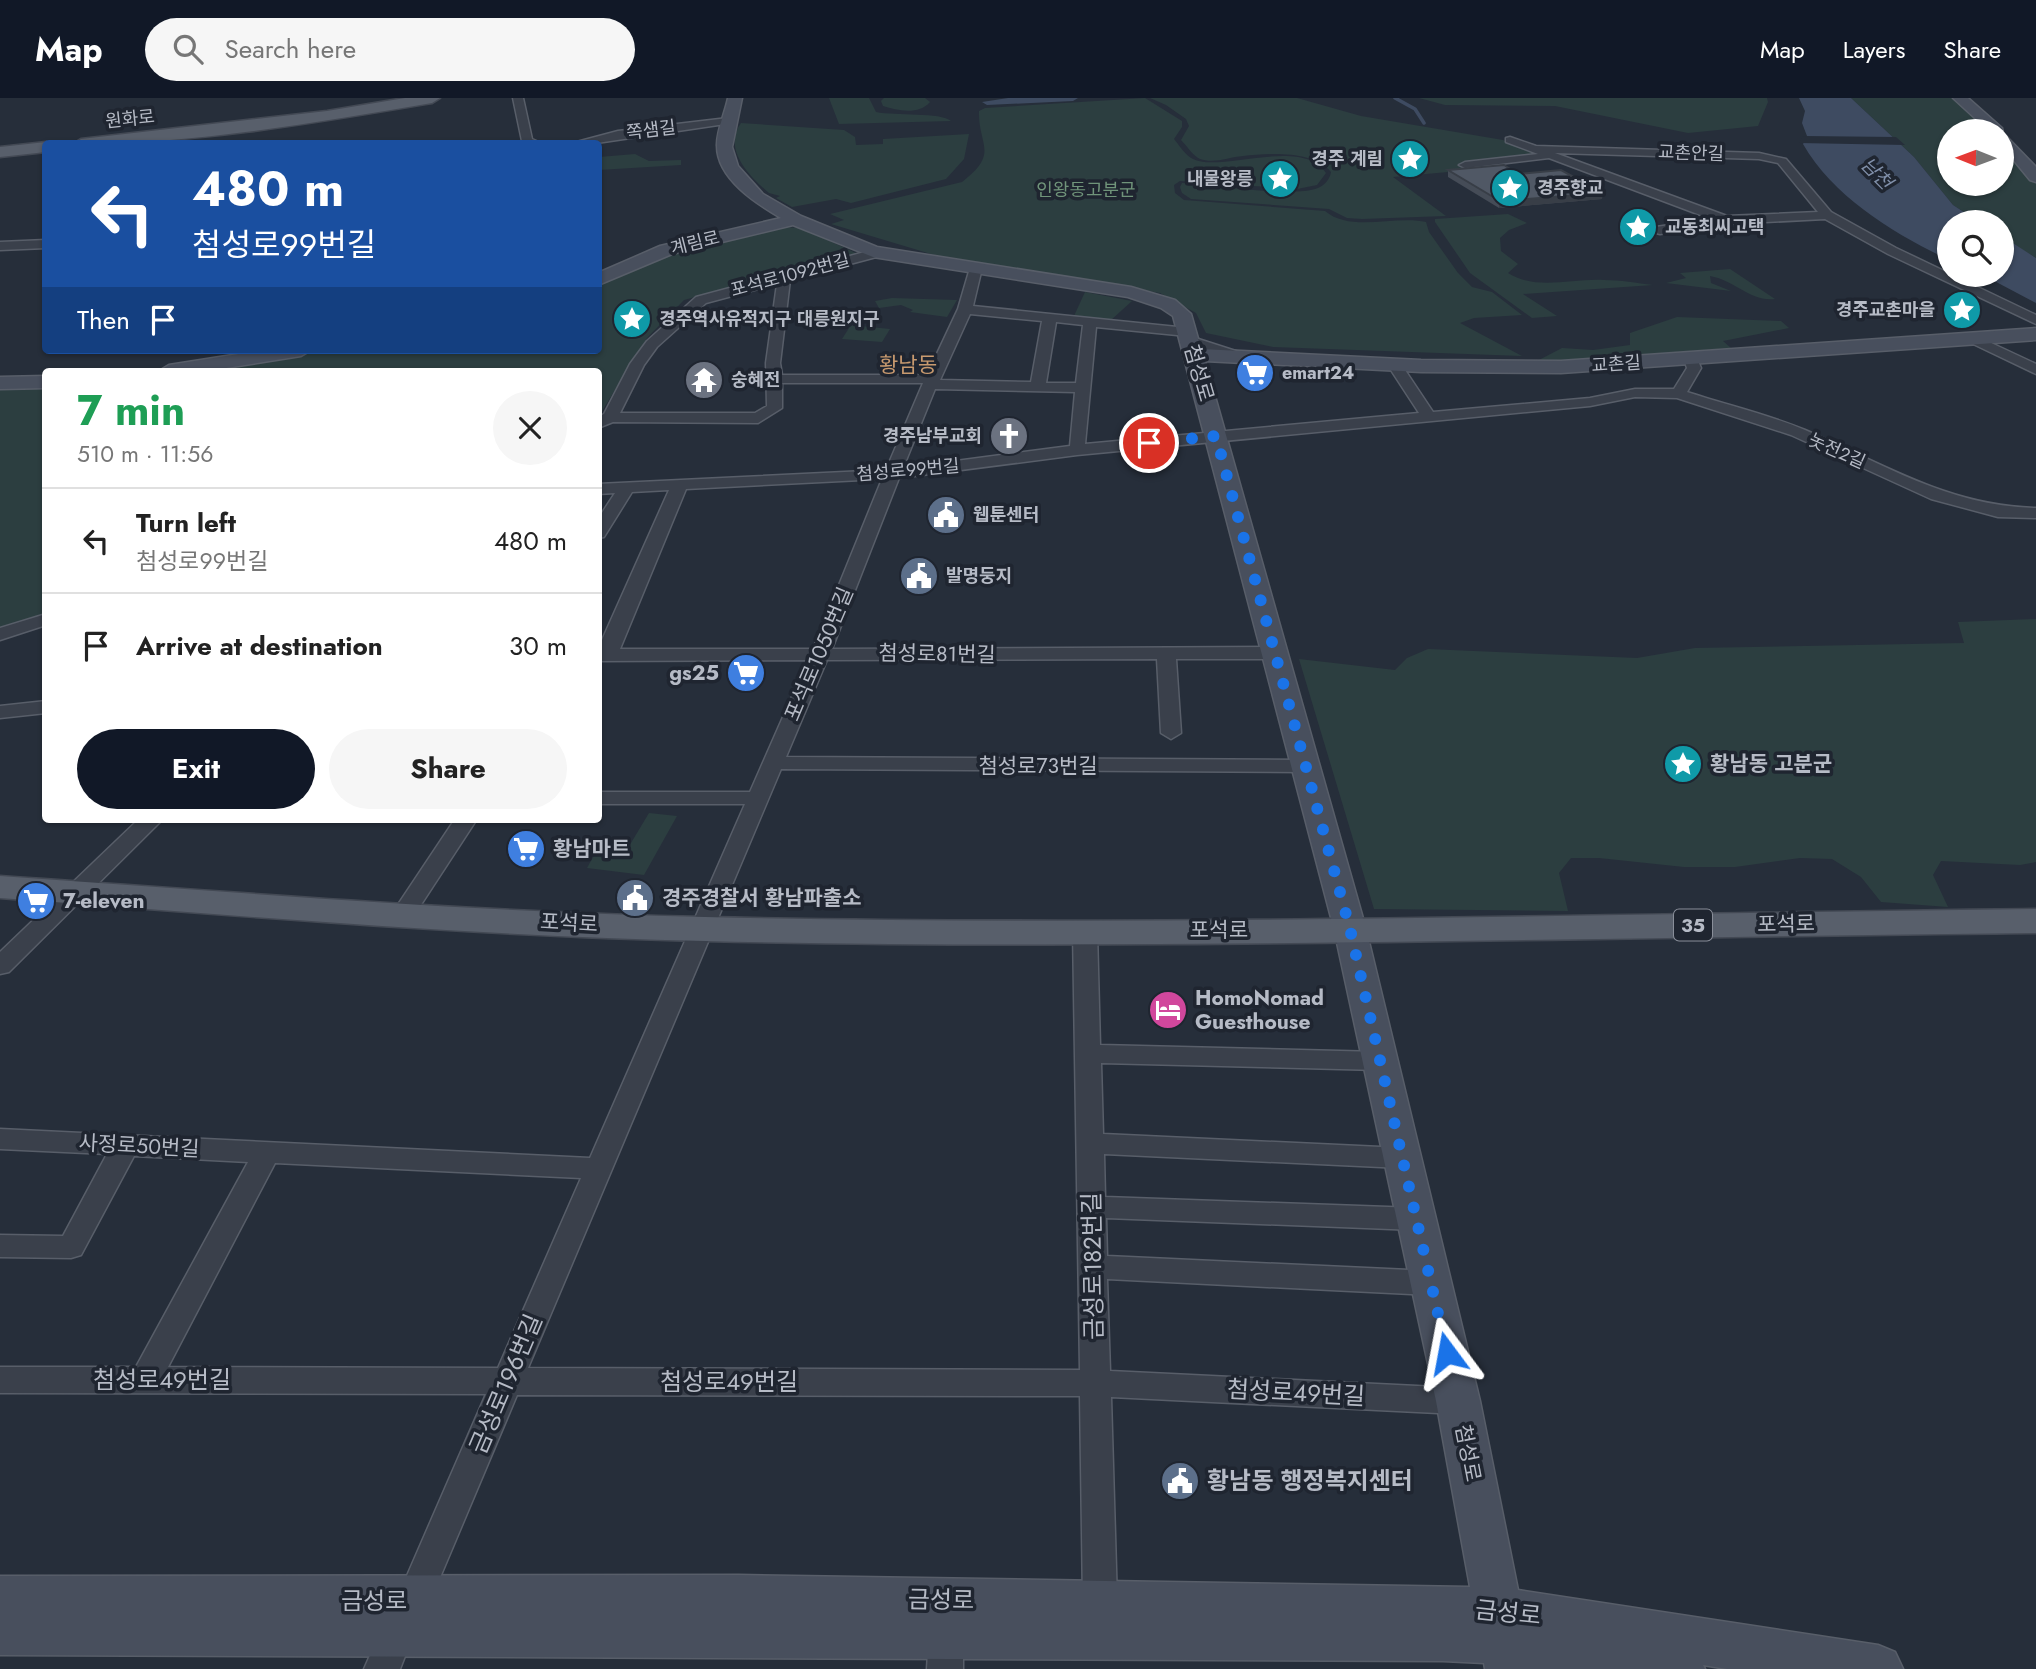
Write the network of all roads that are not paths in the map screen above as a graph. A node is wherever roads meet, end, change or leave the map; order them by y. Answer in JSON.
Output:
{"nodes":[{"id":1,"x":432,"y":98,"type":"edge"},
{"id":2,"x":518,"y":98,"type":"edge"},
{"id":3,"x":735,"y":98,"type":"edge"},
{"id":4,"x":1960,"y":98,"type":"edge"},
{"id":5,"x":1984,"y":119,"type":"edge"},
{"id":6,"x":728,"y":121,"type":"junction"},
{"id":7,"x":116,"y":140,"type":"edge"},
{"id":8,"x":527,"y":140,"type":"edge"},
{"id":9,"x":592,"y":140,"type":"edge"},
{"id":10,"x":1510,"y":140,"type":"dead end"},
{"id":11,"x":42,"y":147,"type":"edge"},
{"id":12,"x":1530,"y":149,"type":"junction"},
{"id":13,"x":2014,"y":151,"type":"edge"},
{"id":14,"x":0,"y":152,"type":"edge"},
{"id":15,"x":1551,"y":156,"type":"junction"},
{"id":16,"x":1465,"y":165,"type":"edge"},
{"id":17,"x":2036,"y":177,"type":"edge"},
{"id":18,"x":1826,"y":215,"type":"junction"},
{"id":19,"x":795,"y":220,"type":"junction"},
{"id":20,"x":1726,"y":220,"type":"junction"},
{"id":21,"x":1660,"y":230,"type":"dead end"},
{"id":22,"x":42,"y":244,"type":"edge"},
{"id":23,"x":0,"y":246,"type":"edge"},
{"id":24,"x":876,"y":253,"type":"junction"},
{"id":25,"x":976,"y":268,"type":"junction"},
{"id":26,"x":602,"y":277,"type":"edge"},
{"id":27,"x":784,"y":277,"type":"junction"},
{"id":28,"x":965,"y":309,"type":"junction"},
{"id":29,"x":1050,"y":317,"type":"junction"},
{"id":30,"x":1090,"y":320,"type":"junction"},
{"id":31,"x":2036,"y":320,"type":"edge"},
{"id":32,"x":2036,"y":334,"type":"edge"},
{"id":33,"x":1974,"y":339,"type":"junction"},
{"id":34,"x":1192,"y":349,"type":"junction"},
{"id":35,"x":277,"y":354,"type":"edge"},
{"id":36,"x":1691,"y":359,"type":"junction"},
{"id":37,"x":1394,"y":364,"type":"junction"},
{"id":38,"x":188,"y":368,"type":"edge"},
{"id":39,"x":2036,"y":370,"type":"edge"},
{"id":40,"x":775,"y":379,"type":"junction"},
{"id":41,"x":42,"y":382,"type":"edge"},
{"id":42,"x":932,"y":382,"type":"junction"},
{"id":43,"x":0,"y":383,"type":"edge"},
{"id":44,"x":1038,"y":385,"type":"junction"},
{"id":45,"x":1083,"y":388,"type":"junction"},
{"id":46,"x":1678,"y":394,"type":"junction"},
{"id":47,"x":1428,"y":416,"type":"junction"},
{"id":48,"x":604,"y":420,"type":"edge"},
{"id":49,"x":1216,"y":436,"type":"junction"},
{"id":50,"x":1077,"y":450,"type":"junction"},
{"id":51,"x":895,"y":474,"type":"junction"},
{"id":52,"x":679,"y":486,"type":"junction"},
{"id":53,"x":627,"y":487,"type":"junction"},
{"id":54,"x":602,"y":489,"type":"edge"},
{"id":55,"x":2036,"y":513,"type":"edge"},
{"id":56,"x":602,"y":527,"type":"edge"},
{"id":57,"x":42,"y":621,"type":"edge"},
{"id":58,"x":0,"y":634,"type":"edge"},
{"id":59,"x":1275,"y":653,"type":"junction"},
{"id":60,"x":1166,"y":654,"type":"junction"},
{"id":61,"x":603,"y":655,"type":"edge"},
{"id":62,"x":819,"y":657,"type":"junction"},
{"id":63,"x":42,"y":707,"type":"edge"},
{"id":64,"x":0,"y":712,"type":"edge"},
{"id":65,"x":1171,"y":733,"type":"dead end"},
{"id":66,"x":771,"y":763,"type":"junction"},
{"id":67,"x":1305,"y":766,"type":"junction"},
{"id":68,"x":602,"y":797,"type":"edge"},
{"id":69,"x":756,"y":798,"type":"junction"},
{"id":70,"x":148,"y":823,"type":"edge"},
{"id":71,"x":463,"y":823,"type":"edge"},
{"id":72,"x":0,"y":887,"type":"edge"},
{"id":73,"x":77,"y":891,"type":"junction"},
{"id":74,"x":403,"y":915,"type":"junction"},
{"id":75,"x":2036,"y":921,"type":"edge"},
{"id":76,"x":703,"y":929,"type":"junction"},
{"id":77,"x":1350,"y":929,"type":"junction"},
{"id":78,"x":1086,"y":931,"type":"junction"},
{"id":79,"x":9,"y":947,"type":"edge"},
{"id":80,"x":0,"y":966,"type":"edge"},
{"id":81,"x":1088,"y":1054,"type":"junction"},
{"id":82,"x":1380,"y":1061,"type":"junction"},
{"id":83,"x":0,"y":1139,"type":"edge"},
{"id":84,"x":1090,"y":1143,"type":"junction"},
{"id":85,"x":126,"y":1145,"type":"junction"},
{"id":86,"x":272,"y":1152,"type":"junction"},
{"id":87,"x":1402,"y":1158,"type":"junction"},
{"id":88,"x":599,"y":1168,"type":"junction"},
{"id":89,"x":1092,"y":1207,"type":"junction"},
{"id":90,"x":1416,"y":1219,"type":"junction"},
{"id":91,"x":0,"y":1246,"type":"edge"},
{"id":92,"x":1093,"y":1266,"type":"junction"},
{"id":93,"x":1431,"y":1283,"type":"junction"},
{"id":94,"x":0,"y":1380,"type":"edge"},
{"id":95,"x":145,"y":1380,"type":"junction"},
{"id":96,"x":508,"y":1381,"type":"junction"},
{"id":97,"x":1096,"y":1383,"type":"junction"},
{"id":98,"x":1458,"y":1401,"type":"junction"},
{"id":99,"x":0,"y":1599,"type":"edge"},
{"id":100,"x":1100,"y":1602,"type":"junction"},
{"id":101,"x":0,"y":1632,"type":"edge"},
{"id":102,"x":398,"y":1634,"type":"edge"},
{"id":103,"x":1504,"y":1640,"type":"edge"},
{"id":104,"x":946,"y":1652,"type":"edge"},
{"id":105,"x":1680,"y":1669,"type":"edge"},
{"id":106,"x":1878,"y":1669,"type":"edge"}],
"edges":[{"from":1,"to":7,"type":"main road","name":"원화로"},
{"from":2,"to":8,"type":"street"},
{"from":3,"to":6,"type":"street","name":"첨성로"},
{"from":4,"to":5,"type":"street"},
{"from":6,"to":9,"type":"street","name":"쪽샘길"},
{"from":6,"to":19,"type":"street","name":"첨성로"},
{"from":10,"to":12,"type":"street","name":"교촌안길"},
{"from":11,"to":14,"type":"main road"},
{"from":12,"to":15,"type":"street","name":"교촌안길"},
{"from":12,"to":18,"type":"street","name":"교촌안길"},
{"from":13,"to":17,"type":"street"},
{"from":15,"to":16,"type":"street"},
{"from":15,"to":20,"type":"street","name":"교촌안길"},
{"from":18,"to":20,"type":"street","name":"교촌안길"},
{"from":18,"to":31,"type":"street","name":"교촌안길"},
{"from":19,"to":24,"type":"street","name":"첨성로"},
{"from":19,"to":26,"type":"street","name":"계림로"},
{"from":20,"to":21,"type":"street","name":"교촌안길"},
{"from":22,"to":23,"type":"street"},
{"from":24,"to":25,"type":"street","name":"첨성로"},
{"from":24,"to":27,"type":"street","name":"포석로1092번길"},
{"from":25,"to":28,"type":"street","name":"포석로1050번길"},
{"from":25,"to":34,"type":"street","name":"첨성로"},
{"from":27,"to":40,"type":"street"},
{"from":27,"to":48,"type":"street","name":"포석로1092번길"},
{"from":28,"to":29,"type":"street"},
{"from":28,"to":42,"type":"street","name":"포석로1050번길"},
{"from":29,"to":30,"type":"street"},
{"from":29,"to":44,"type":"street"},
{"from":30,"to":34,"type":"street"},
{"from":30,"to":45,"type":"street"},
{"from":32,"to":33,"type":"street","name":"교촌길"},
{"from":33,"to":36,"type":"street","name":"교촌길"},
{"from":33,"to":39,"type":"street"},
{"from":34,"to":37,"type":"street","name":"교촌길"},
{"from":34,"to":49,"type":"street","name":"첨성로"},
{"from":35,"to":38,"type":"street"},
{"from":36,"to":37,"type":"street","name":"교촌길"},
{"from":36,"to":46,"type":"street"},
{"from":37,"to":47,"type":"street"},
{"from":40,"to":42,"type":"street"},
{"from":40,"to":48,"type":"street"},
{"from":41,"to":43,"type":"street"},
{"from":42,"to":44,"type":"street"},
{"from":42,"to":51,"type":"street","name":"포석로1050번길"},
{"from":44,"to":45,"type":"street"},
{"from":45,"to":50,"type":"street"},
{"from":46,"to":47,"type":"street"},
{"from":46,"to":55,"type":"street","name":"놋전2길"},
{"from":47,"to":49,"type":"street"},
{"from":49,"to":50,"type":"street","name":"첨성로99번길"},
{"from":49,"to":59,"type":"street","name":"첨성로"},
{"from":50,"to":51,"type":"street","name":"첨성로99번길"},
{"from":51,"to":52,"type":"street","name":"첨성로99번길"},
{"from":51,"to":62,"type":"street","name":"포석로1050번길"},
{"from":52,"to":53,"type":"street","name":"첨성로99번길"},
{"from":52,"to":61,"type":"street"},
{"from":53,"to":54,"type":"street","name":"첨성로99번길"},
{"from":53,"to":56,"type":"street"},
{"from":57,"to":58,"type":"street"},
{"from":59,"to":60,"type":"street","name":"첨성로81번길"},
{"from":59,"to":67,"type":"street","name":"첨성로"},
{"from":60,"to":62,"type":"street","name":"첨성로81번길"},
{"from":60,"to":65,"type":"street"},
{"from":61,"to":62,"type":"street","name":"첨성로81번길"},
{"from":62,"to":66,"type":"street","name":"포석로1050번길"},
{"from":63,"to":64,"type":"street"},
{"from":66,"to":67,"type":"street","name":"첨성로73번길"},
{"from":66,"to":69,"type":"street","name":"포석로1050번길"},
{"from":67,"to":77,"type":"street","name":"첨성로"},
{"from":68,"to":69,"type":"street"},
{"from":69,"to":76,"type":"street","name":"포석로1050번길"},
{"from":70,"to":73,"type":"street"},
{"from":71,"to":74,"type":"street"},
{"from":72,"to":73,"type":"main road","name":"포석로","number":"35"},
{"from":73,"to":74,"type":"main road","name":"포석로","number":"35"},
{"from":73,"to":79,"type":"street"},
{"from":74,"to":76,"type":"main road","name":"포석로","number":"35"},
{"from":75,"to":77,"type":"main road","name":"포석로","number":"35"},
{"from":76,"to":78,"type":"main road","name":"포석로","number":"35"},
{"from":76,"to":88,"type":"street","name":"금성로196번길"},
{"from":77,"to":78,"type":"main road","name":"포석로","number":"35"},
{"from":77,"to":82,"type":"street","name":"첨성로"},
{"from":78,"to":81,"type":"street","name":"금성로182번길"},
{"from":79,"to":80,"type":"street"},
{"from":81,"to":82,"type":"street"},
{"from":81,"to":84,"type":"street","name":"금성로182번길"},
{"from":82,"to":87,"type":"street","name":"첨성로"},
{"from":83,"to":85,"type":"street","name":"사정로50번길"},
{"from":84,"to":87,"type":"street"},
{"from":84,"to":89,"type":"street","name":"금성로182번길"},
{"from":85,"to":86,"type":"street","name":"사정로50번길"},
{"from":85,"to":91,"type":"street"},
{"from":86,"to":88,"type":"street"},
{"from":86,"to":95,"type":"street"},
{"from":87,"to":90,"type":"street","name":"첨성로"},
{"from":88,"to":96,"type":"street","name":"금성로196번길"},
{"from":89,"to":90,"type":"street"},
{"from":89,"to":92,"type":"street","name":"금성로182번길"},
{"from":90,"to":93,"type":"street","name":"첨성로"},
{"from":92,"to":93,"type":"street"},
{"from":92,"to":97,"type":"street","name":"금성로182번길"},
{"from":93,"to":98,"type":"street","name":"첨성로"},
{"from":94,"to":95,"type":"street","name":"첨성로49번길"},
{"from":95,"to":96,"type":"street","name":"첨성로49번길"},
{"from":96,"to":97,"type":"street","name":"첨성로49번길"},
{"from":96,"to":102,"type":"street","name":"금성로196번길"},
{"from":97,"to":98,"type":"street","name":"첨성로49번길"},
{"from":97,"to":100,"type":"street","name":"금성로182번길"},
{"from":98,"to":103,"type":"street","name":"첨성로"},
{"from":99,"to":102,"type":"street","name":"금성로"},
{"from":100,"to":102,"type":"street","name":"금성로"},
{"from":100,"to":103,"type":"street","name":"금성로"},
{"from":101,"to":102,"type":"street","name":"금성로"},
{"from":102,"to":104,"type":"street","name":"금성로"},
{"from":103,"to":104,"type":"street","name":"금성로"},
{"from":103,"to":105,"type":"street","name":"금성로"},
{"from":103,"to":106,"type":"street","name":"금성로"}]}
